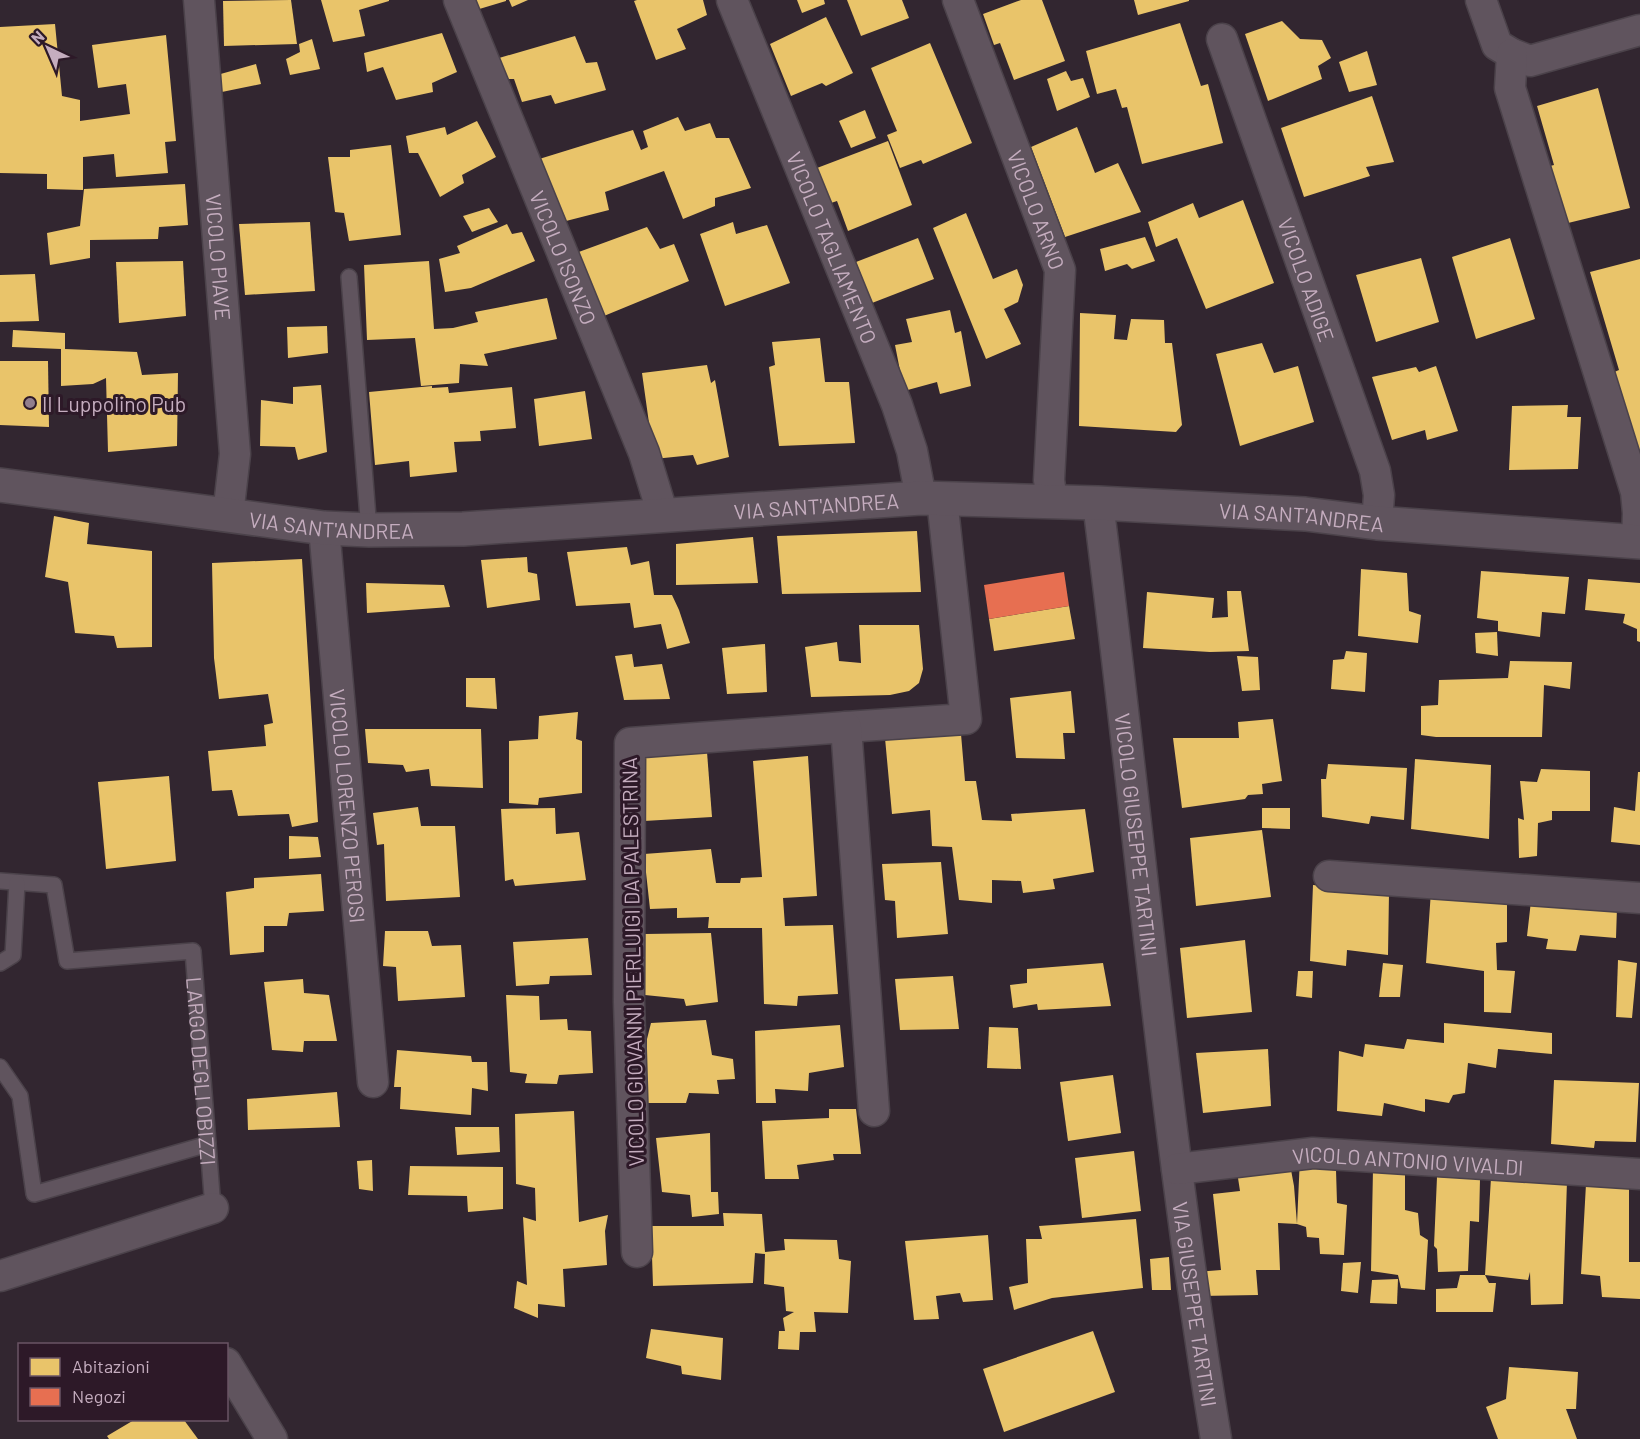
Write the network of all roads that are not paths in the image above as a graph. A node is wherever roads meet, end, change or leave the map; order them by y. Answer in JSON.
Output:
{"nodes":[{"id":1,"x":199,"y":0,"type":"edge"},
{"id":2,"x":459,"y":0,"type":"edge"},
{"id":3,"x":732,"y":0,"type":"edge"},
{"id":4,"x":958,"y":0,"type":"edge"},
{"id":5,"x":1481,"y":0,"type":"edge"},
{"id":6,"x":1640,"y":30,"type":"edge"},
{"id":7,"x":1222,"y":39,"type":"dead end"},
{"id":8,"x":1512,"y":54,"type":"junction"},
{"id":9,"x":349,"y":277,"type":"dead end"},
{"id":10,"x":0,"y":484,"type":"edge"},
{"id":11,"x":932,"y":499,"type":"junction"},
{"id":12,"x":1052,"y":501,"type":"junction"},
{"id":13,"x":1098,"y":503,"type":"junction"},
{"id":14,"x":228,"y":515,"type":"junction"},
{"id":15,"x":663,"y":515,"type":"junction"},
{"id":16,"x":1377,"y":523,"type":"junction"},
{"id":17,"x":324,"y":528,"type":"junction"},
{"id":18,"x":369,"y":530,"type":"junction"},
{"id":19,"x":1638,"y":542,"type":"edge"},
{"id":20,"x":846,"y":727,"type":"junction"},
{"id":21,"x":1329,"y":876,"type":"dead end"},
{"id":22,"x":0,"y":881,"type":"edge"},
{"id":23,"x":17,"y":883,"type":"junction"},
{"id":24,"x":1640,"y":898,"type":"edge"},
{"id":25,"x":0,"y":963,"type":"edge"},
{"id":26,"x":0,"y":1067,"type":"edge"},
{"id":27,"x":374,"y":1082,"type":"dead end"},
{"id":28,"x":874,"y":1111,"type":"dead end"},
{"id":29,"x":208,"y":1144,"type":"junction"},
{"id":30,"x":1178,"y":1169,"type":"junction"},
{"id":31,"x":1640,"y":1174,"type":"edge"},
{"id":32,"x":213,"y":1208,"type":"joint"},
{"id":33,"x":637,"y":1252,"type":"dead end"},
{"id":34,"x":0,"y":1276,"type":"edge"},
{"id":35,"x":228,"y":1366,"type":"edge"},
{"id":36,"x":272,"y":1439,"type":"edge"},
{"id":37,"x":1216,"y":1439,"type":"edge"}],
"edges":[{"from":1,"to":14,"type":"street","name":"VICOLO PIAVE"},
{"from":2,"to":15,"type":"street","name":"VICOLO ISONZO"},
{"from":3,"to":11,"type":"street","name":"VICOLO TAGLIAMENTO"},
{"from":4,"to":12,"type":"street","name":"VICOLO ARNO"},
{"from":5,"to":8,"type":"street"},
{"from":6,"to":8,"type":"street"},
{"from":7,"to":16,"type":"street","name":"VICOLO ADIGE"},
{"from":8,"to":19,"type":"street","name":"VIA SANT'ANDREA"},
{"from":9,"to":18,"type":"lane"},
{"from":10,"to":14,"type":"street","name":"VIA SANT'ANDREA"},
{"from":11,"to":12,"type":"street","name":"VIA SANT'ANDREA"},
{"from":11,"to":15,"type":"street","name":"VIA SANT'ANDREA"},
{"from":11,"to":20,"type":"street","name":"VICOLO GIOVANNI PIERLUIGI DA PALESTRINA"},
{"from":12,"to":13,"type":"street","name":"VIA SANT'ANDREA"},
{"from":13,"to":16,"type":"street","name":"VIA SANT'ANDREA"},
{"from":13,"to":30,"type":"street","name":"VICOLO GIUSEPPE TARTINI"},
{"from":14,"to":17,"type":"street","name":"VIA SANT'ANDREA"},
{"from":15,"to":18,"type":"street","name":"VIA SANT'ANDREA"},
{"from":16,"to":19,"type":"street","name":"VIA SANT'ANDREA"},
{"from":17,"to":18,"type":"street","name":"VIA SANT'ANDREA"},
{"from":17,"to":27,"type":"street","name":"VICOLO LORENZO PEROSI"},
{"from":20,"to":28,"type":"street"},
{"from":20,"to":33,"type":"street","name":"VICOLO GIOVANNI PIERLUIGI DA PALESTRINA"},
{"from":21,"to":24,"type":"street"},
{"from":22,"to":23,"type":"lane"},
{"from":23,"to":25,"type":"lane"},
{"from":23,"to":29,"type":"lane","name":"LARGO DEGLI OBIZZI"},
{"from":26,"to":29,"type":"lane"},
{"from":29,"to":32,"type":"lane","name":"LARGO DEGLI OBIZZI"},
{"from":30,"to":31,"type":"street","name":"VICOLO ANTONIO VIVALDI"},
{"from":30,"to":37,"type":"street","name":"VIA GIUSEPPE TARTINI"},
{"from":32,"to":34,"type":"street","name":"LARGO DEGLI OBIZZI"},
{"from":35,"to":36,"type":"street"}]}
